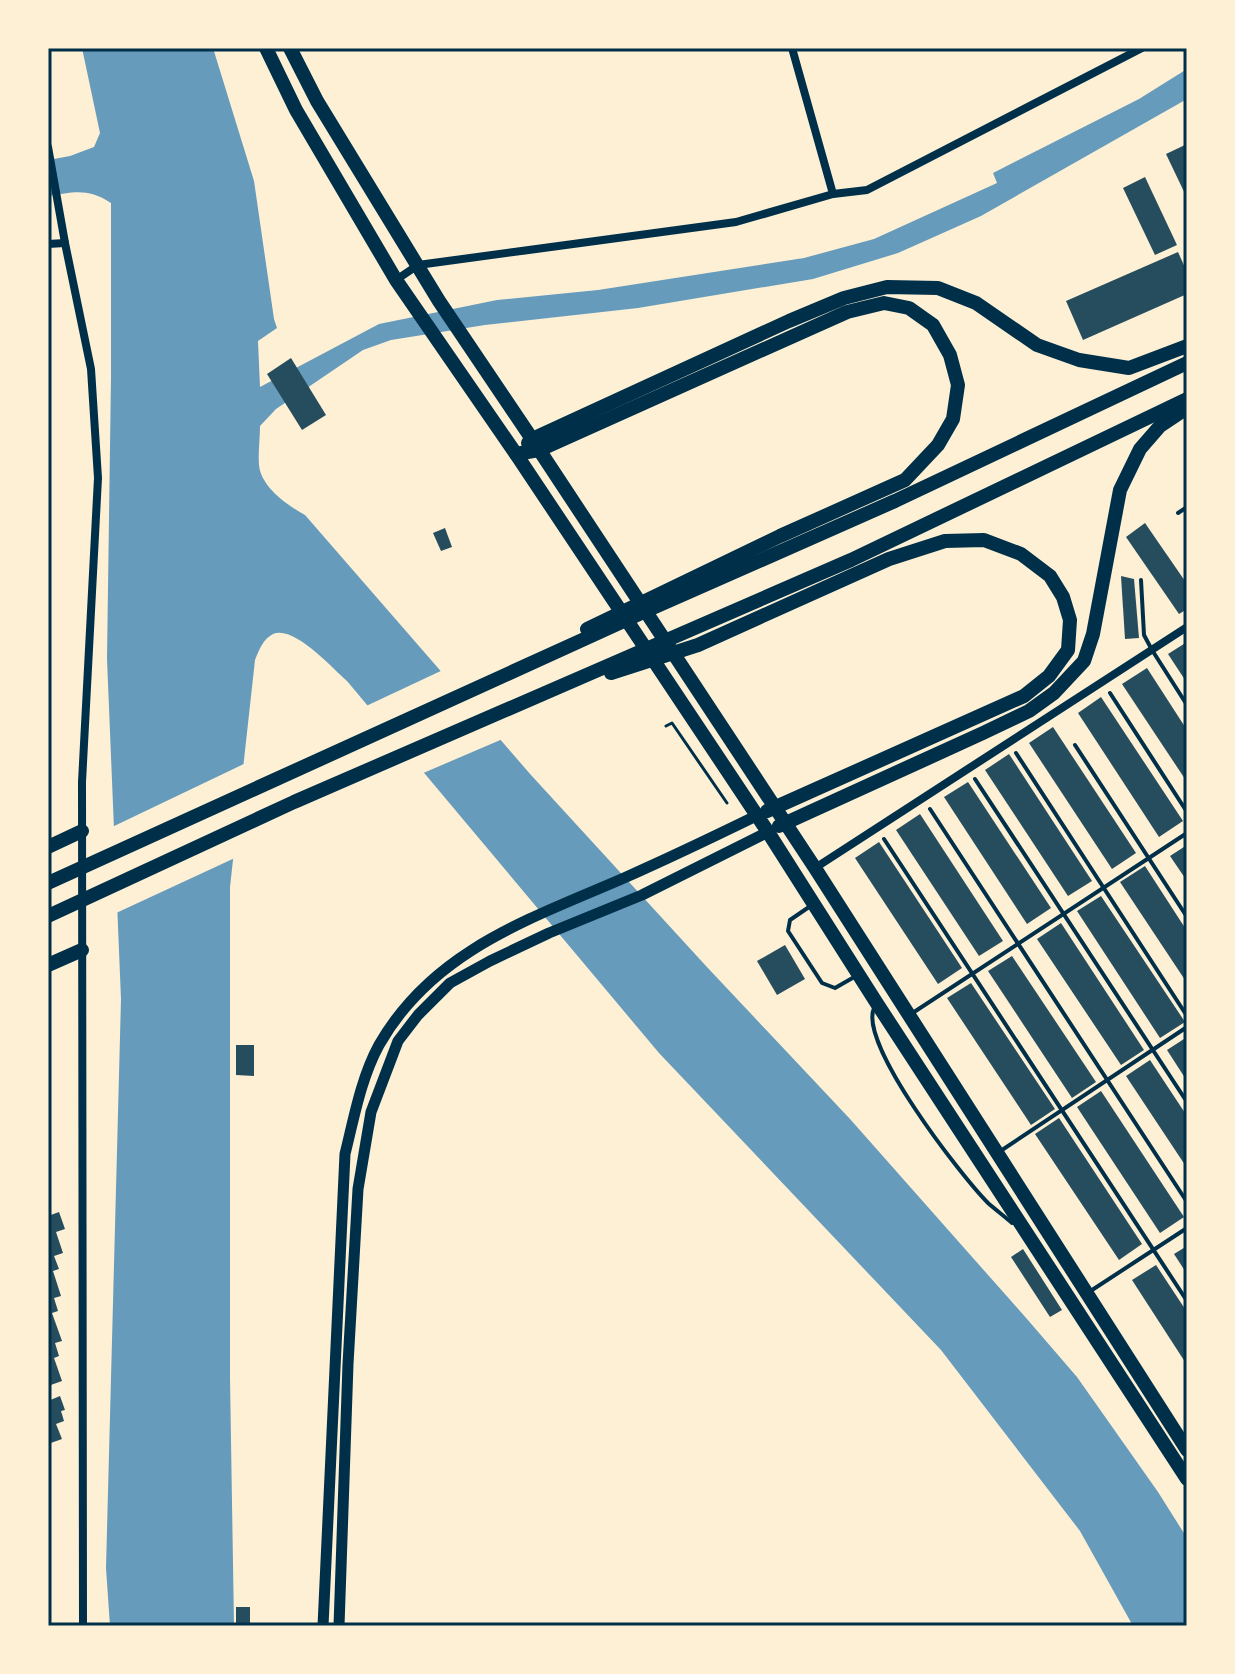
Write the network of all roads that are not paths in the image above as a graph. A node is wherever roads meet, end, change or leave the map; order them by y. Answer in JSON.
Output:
{"nodes":[{"id":1,"x":266,"y":48,"type":"edge"},
{"id":2,"x":290,"y":48,"type":"edge"},
{"id":3,"x":792,"y":48,"type":"edge"},
{"id":4,"x":1142,"y":48,"type":"edge"},
{"id":5,"x":48,"y":147,"type":"edge"},
{"id":6,"x":833,"y":194,"type":"junction"},
{"id":7,"x":65,"y":243,"type":"junction"},
{"id":8,"x":48,"y":244,"type":"edge"},
{"id":9,"x":418,"y":265,"type":"junction"},
{"id":10,"x":396,"y":280,"type":"junction"},
{"id":11,"x":1187,"y":346,"type":"edge"},
{"id":12,"x":1187,"y":363,"type":"edge"},
{"id":13,"x":1187,"y":399,"type":"edge"},
{"id":14,"x":1187,"y":408,"type":"edge"},
{"id":15,"x":536,"y":445,"type":"junction"},
{"id":16,"x":516,"y":454,"type":"junction"},
{"id":17,"x":1187,"y":507,"type":"edge"},
{"id":18,"x":1178,"y":513,"type":"dead end"},
{"id":19,"x":1141,"y":580,"type":"dead end"},
{"id":20,"x":1187,"y":627,"type":"edge"},
{"id":21,"x":1152,"y":650,"type":"junction"},
{"id":22,"x":519,"y":670,"type":"junction"},
{"id":23,"x":1110,"y":693,"type":"dead end"},
{"id":24,"x":530,"y":699,"type":"junction"},
{"id":25,"x":1187,"y":705,"type":"edge"},
{"id":26,"x":1075,"y":745,"type":"dead end"},
{"id":27,"x":1016,"y":753,"type":"dead end"},
{"id":28,"x":975,"y":779,"type":"dead end"},
{"id":29,"x":774,"y":808,"type":"junction"},
{"id":30,"x":930,"y":809,"type":"dead end"},
{"id":31,"x":1187,"y":812,"type":"edge"},
{"id":32,"x":756,"y":816,"type":"junction"},
{"id":33,"x":785,"y":824,"type":"junction"},
{"id":34,"x":82,"y":831,"type":"junction"},
{"id":35,"x":768,"y":832,"type":"junction"},
{"id":36,"x":1187,"y":833,"type":"edge"},
{"id":37,"x":884,"y":839,"type":"dead end"},
{"id":38,"x":48,"y":847,"type":"edge"},
{"id":39,"x":1149,"y":858,"type":"junction"},
{"id":40,"x":815,"y":868,"type":"junction"},
{"id":41,"x":48,"y":883,"type":"edge"},
{"id":42,"x":1104,"y":888,"type":"junction"},
{"id":43,"x":815,"y":903,"type":"junction"},
{"id":44,"x":1064,"y":913,"type":"junction"},
{"id":45,"x":48,"y":916,"type":"edge"},
{"id":46,"x":1187,"y":917,"type":"edge"},
{"id":47,"x":1018,"y":943,"type":"junction"},
{"id":48,"x":82,"y":950,"type":"junction"},
{"id":49,"x":48,"y":965,"type":"edge"},
{"id":50,"x":973,"y":972,"type":"junction"},
{"id":51,"x":859,"y":974,"type":"junction"},
{"id":52,"x":876,"y":1002,"type":"junction"},
{"id":53,"x":909,"y":1016,"type":"junction"},
{"id":54,"x":1187,"y":1016,"type":"edge"},
{"id":55,"x":1187,"y":1027,"type":"edge"},
{"id":56,"x":1153,"y":1050,"type":"junction"},
{"id":57,"x":1108,"y":1080,"type":"junction"},
{"id":58,"x":1187,"y":1102,"type":"edge"},
{"id":59,"x":1063,"y":1110,"type":"junction"},
{"id":60,"x":997,"y":1154,"type":"junction"},
{"id":61,"x":1187,"y":1202,"type":"edge"},
{"id":62,"x":1187,"y":1228,"type":"edge"},
{"id":63,"x":1033,"y":1240,"type":"junction"},
{"id":64,"x":1154,"y":1250,"type":"junction"},
{"id":65,"x":1086,"y":1294,"type":"junction"},
{"id":66,"x":1187,"y":1301,"type":"edge"},
{"id":67,"x":1187,"y":1448,"type":"edge"},
{"id":68,"x":1187,"y":1479,"type":"edge"},
{"id":69,"x":83,"y":1626,"type":"edge"},
{"id":70,"x":323,"y":1626,"type":"edge"},
{"id":71,"x":339,"y":1626,"type":"edge"}],
"edges":[{"from":1,"to":10,"type":"main road"},
{"from":2,"to":9,"type":"main road"},
{"from":3,"to":6,"type":"street"},
{"from":4,"to":6,"type":"street"},
{"from":5,"to":7,"type":"street"},
{"from":6,"to":9,"type":"street"},
{"from":7,"to":8,"type":"street"},
{"from":7,"to":34,"type":"street"},
{"from":9,"to":10,"type":"street"},
{"from":9,"to":15,"type":"main road"},
{"from":10,"to":16,"type":"main road"},
{"from":11,"to":15,"type":"main road"},
{"from":12,"to":22,"type":"main road"},
{"from":13,"to":24,"type":"main road"},
{"from":14,"to":33,"type":"main road"},
{"from":15,"to":16,"type":"main road"},
{"from":15,"to":22,"type":"main road"},
{"from":15,"to":29,"type":"main road"},
{"from":16,"to":32,"type":"main road"},
{"from":17,"to":18,"type":"lane"},
{"from":19,"to":21,"type":"lane"},
{"from":20,"to":21,"type":"street"},
{"from":21,"to":25,"type":"lane"},
{"from":21,"to":40,"type":"street"},
{"from":22,"to":41,"type":"main road"},
{"from":23,"to":31,"type":"lane"},
{"from":24,"to":29,"type":"main road"},
{"from":24,"to":45,"type":"main road"},
{"from":26,"to":39,"type":"lane"},
{"from":27,"to":42,"type":"lane"},
{"from":28,"to":44,"type":"lane"},
{"from":29,"to":32,"type":"main road"},
{"from":29,"to":33,"type":"main road"},
{"from":30,"to":47,"type":"lane"},
{"from":32,"to":35,"type":"main road"},
{"from":32,"to":70,"type":"street"},
{"from":33,"to":35,"type":"main road"},
{"from":33,"to":40,"type":"main road"},
{"from":34,"to":38,"type":"main road"},
{"from":34,"to":48,"type":"street"},
{"from":35,"to":43,"type":"main road"},
{"from":35,"to":71,"type":"street"},
{"from":36,"to":39,"type":"lane"},
{"from":37,"to":50,"type":"lane"},
{"from":39,"to":42,"type":"lane"},
{"from":39,"to":46,"type":"lane"},
{"from":40,"to":53,"type":"main road"},
{"from":42,"to":44,"type":"lane"},
{"from":42,"to":54,"type":"lane"},
{"from":43,"to":51,"type":"main road"},
{"from":43,"to":51,"type":"lane"},
{"from":44,"to":47,"type":"lane"},
{"from":44,"to":56,"type":"lane"},
{"from":47,"to":50,"type":"lane"},
{"from":47,"to":57,"type":"lane"},
{"from":48,"to":49,"type":"main road"},
{"from":48,"to":69,"type":"street"},
{"from":50,"to":53,"type":"lane"},
{"from":50,"to":59,"type":"lane"},
{"from":51,"to":52,"type":"main road"},
{"from":52,"to":63,"type":"main road"},
{"from":52,"to":63,"type":"lane"},
{"from":53,"to":60,"type":"main road"},
{"from":55,"to":56,"type":"lane"},
{"from":56,"to":57,"type":"lane"},
{"from":56,"to":58,"type":"lane"},
{"from":57,"to":59,"type":"lane"},
{"from":57,"to":61,"type":"lane"},
{"from":59,"to":60,"type":"lane"},
{"from":59,"to":64,"type":"lane"},
{"from":60,"to":65,"type":"main road"},
{"from":62,"to":64,"type":"lane"},
{"from":63,"to":68,"type":"main road"},
{"from":64,"to":65,"type":"lane"},
{"from":64,"to":66,"type":"lane"},
{"from":65,"to":67,"type":"main road"}]}
